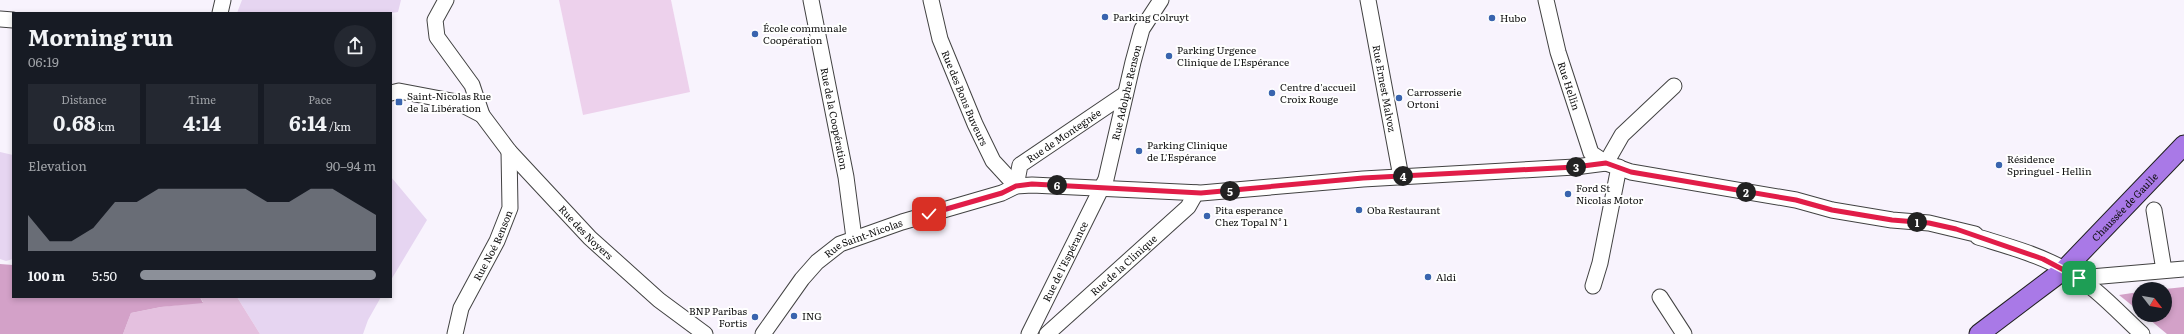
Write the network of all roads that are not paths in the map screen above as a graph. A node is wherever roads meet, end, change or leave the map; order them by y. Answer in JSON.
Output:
{"nodes":[{"id":1,"x":223,"y":0,"type":"edge"},
{"id":2,"x":446,"y":0,"type":"edge"},
{"id":3,"x":811,"y":0,"type":"edge"},
{"id":4,"x":931,"y":0,"type":"edge"},
{"id":5,"x":1160,"y":0,"type":"edge"},
{"id":6,"x":1368,"y":0,"type":"edge"},
{"id":7,"x":1546,"y":0,"type":"edge"},
{"id":8,"x":220,"y":12,"type":"edge"},
{"id":9,"x":0,"y":19,"type":"edge"},
{"id":10,"x":12,"y":20,"type":"edge"},
{"id":11,"x":1674,"y":86,"type":"dead end"},
{"id":12,"x":392,"y":93,"type":"edge"},
{"id":13,"x":1125,"y":94,"type":"junction"},
{"id":14,"x":482,"y":115,"type":"junction"},
{"id":15,"x":2184,"y":145,"type":"edge"},
{"id":16,"x":509,"y":151,"type":"junction"},
{"id":17,"x":1612,"y":165,"type":"junction"},
{"id":18,"x":1401,"y":177,"type":"junction"},
{"id":19,"x":1016,"y":186,"type":"junction"},
{"id":20,"x":1102,"y":188,"type":"junction"},
{"id":21,"x":1196,"y":193,"type":"junction"},
{"id":22,"x":2154,"y":210,"type":"dead end"},
{"id":23,"x":854,"y":238,"type":"junction"},
{"id":24,"x":2184,"y":268,"type":"edge"},
{"id":25,"x":2164,"y":270,"type":"junction"},
{"id":26,"x":2072,"y":274,"type":"junction"},
{"id":27,"x":1593,"y":286,"type":"dead end"},
{"id":28,"x":1660,"y":297,"type":"dead end"},
{"id":29,"x":455,"y":334,"type":"edge"},
{"id":30,"x":705,"y":334,"type":"edge"},
{"id":31,"x":763,"y":334,"type":"edge"},
{"id":32,"x":1029,"y":334,"type":"edge"},
{"id":33,"x":1047,"y":334,"type":"edge"},
{"id":34,"x":1684,"y":334,"type":"edge"},
{"id":35,"x":1979,"y":334,"type":"edge"},
{"id":36,"x":2142,"y":334,"type":"edge"}],
"edges":[{"from":1,"to":8,"type":"street"},
{"from":2,"to":14,"type":"street"},
{"from":3,"to":23,"type":"street","name":"Rue de la Coopération"},
{"from":4,"to":19,"type":"street","name":"Rue des Bons Buveurs"},
{"from":5,"to":13,"type":"street","name":"Rue Adolphe Renson"},
{"from":6,"to":18,"type":"street","name":"Rue Ernest Malvoz"},
{"from":7,"to":17,"type":"street","name":"Rue Hellin"},
{"from":9,"to":10,"type":"street"},
{"from":11,"to":17,"type":"street"},
{"from":12,"to":14,"type":"street"},
{"from":13,"to":19,"type":"street","name":"Rue de Montegnée"},
{"from":13,"to":20,"type":"street","name":"Rue Adolphe Renson"},
{"from":14,"to":16,"type":"street","name":"Rue des Noyers"},
{"from":15,"to":26,"type":"main road","name":"Chaussée de Gaulle"},
{"from":16,"to":29,"type":"street","name":"Rue Noé Renson"},
{"from":16,"to":30,"type":"street","name":"Rue des Noyers"},
{"from":17,"to":18,"type":"street","name":"Rue Saint-Nicolas"},
{"from":17,"to":26,"type":"street","name":"Rue Saint-Nicolas"},
{"from":17,"to":27,"type":"street"},
{"from":18,"to":21,"type":"street","name":"Rue Saint-Nicolas"},
{"from":19,"to":20,"type":"street","name":"Rue Saint-Nicolas"},
{"from":19,"to":23,"type":"street","name":"Rue Saint-Nicolas"},
{"from":20,"to":21,"type":"street","name":"Rue Saint-Nicolas"},
{"from":20,"to":32,"type":"street","name":"Rue de l'Espérance"},
{"from":21,"to":33,"type":"street","name":"Rue de la Clinique"},
{"from":22,"to":25,"type":"street"},
{"from":23,"to":31,"type":"street","name":"Rue Saint-Nicolas"},
{"from":24,"to":25,"type":"street"},
{"from":25,"to":26,"type":"street"},
{"from":26,"to":35,"type":"main road","name":"Chaussée de Gaulle"},
{"from":26,"to":36,"type":"street"},
{"from":28,"to":34,"type":"street"}]}
